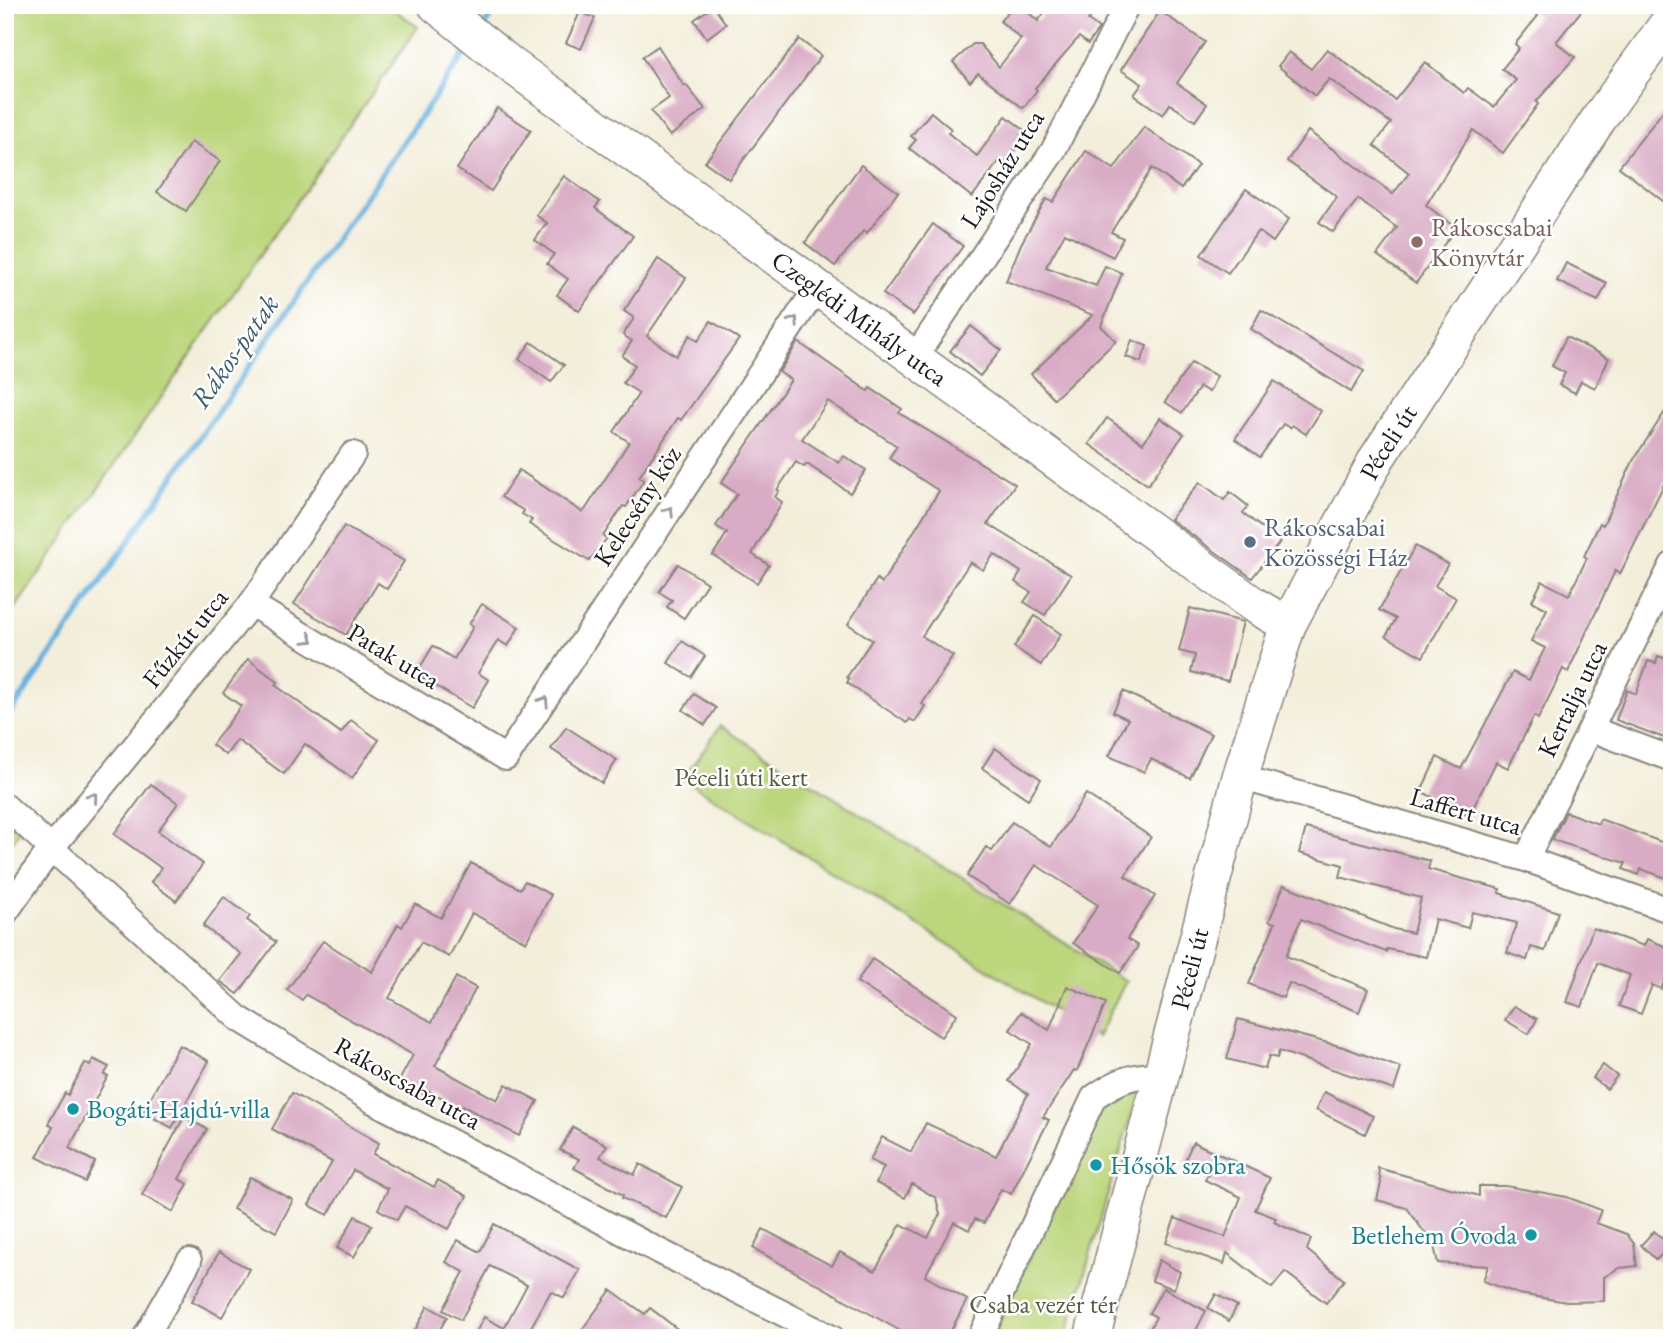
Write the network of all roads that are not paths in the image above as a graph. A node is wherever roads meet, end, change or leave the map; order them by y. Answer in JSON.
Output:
{"nodes":[{"id":1,"x":1127,"y":5,"type":"edge"},
{"id":2,"x":444,"y":12,"type":"edge"},
{"id":3,"x":1672,"y":17,"type":"edge"},
{"id":4,"x":817,"y":286,"type":"junction"},
{"id":5,"x":915,"y":357,"type":"junction"},
{"id":6,"x":353,"y":454,"type":"dead end"},
{"id":7,"x":1672,"y":565,"type":"edge"},
{"id":8,"x":251,"y":604,"type":"junction"},
{"id":9,"x":1288,"y":625,"type":"junction"},
{"id":10,"x":1591,"y":729,"type":"junction"},
{"id":11,"x":506,"y":758,"type":"joint"},
{"id":12,"x":1672,"y":760,"type":"edge"},
{"id":13,"x":1240,"y":777,"type":"junction"},
{"id":14,"x":5,"y":806,"type":"edge"},
{"id":15,"x":50,"y":849,"type":"junction"},
{"id":16,"x":1526,"y":859,"type":"junction"},
{"id":17,"x":1672,"y":911,"type":"edge"},
{"id":18,"x":5,"y":913,"type":"edge"},
{"id":19,"x":1162,"y":1076,"type":"junction"},
{"id":20,"x":188,"y":1261,"type":"dead end"},
{"id":21,"x":145,"y":1338,"type":"edge"},
{"id":22,"x":832,"y":1338,"type":"edge"},
{"id":23,"x":980,"y":1338,"type":"edge"},
{"id":24,"x":1092,"y":1338,"type":"edge"}],
"edges":[{"from":1,"to":5,"type":"street","name":"Lajosház utca"},
{"from":2,"to":4,"type":"main road","name":"Czeglédi Mihály utca"},
{"from":3,"to":9,"type":"main road","name":"Péceli út"},
{"from":4,"to":5,"type":"main road","name":"Czeglédi Mihály utca"},
{"from":11,"to":4,"type":"street","name":"Kelecsény köz","one_way":true},
{"from":5,"to":9,"type":"main road","name":"Czeglédi Mihály utca"},
{"from":6,"to":8,"type":"street","name":"Fűzkút utca"},
{"from":7,"to":10,"type":"street","name":"Kertalja utca"},
{"from":8,"to":11,"type":"street","name":"Patak utca","one_way":true},
{"from":15,"to":8,"type":"street","name":"Fűzkút utca","one_way":true},
{"from":9,"to":13,"type":"main road","name":"Péceli út"},
{"from":10,"to":12,"type":"street"},
{"from":10,"to":16,"type":"street","name":"Kertalja utca"},
{"from":13,"to":16,"type":"street","name":"Laffert utca"},
{"from":13,"to":19,"type":"main road","name":"Péceli út"},
{"from":14,"to":15,"type":"street","name":"Rákoscsaba utca"},
{"from":15,"to":18,"type":"street","name":"Fűzkút utca"},
{"from":15,"to":22,"type":"street","name":"Rákoscsaba utca"},
{"from":16,"to":17,"type":"street","name":"Laffert utca"},
{"from":19,"to":23,"type":"street"},
{"from":19,"to":24,"type":"main road","name":"Péceli út"},
{"from":20,"to":21,"type":"street"}]}
